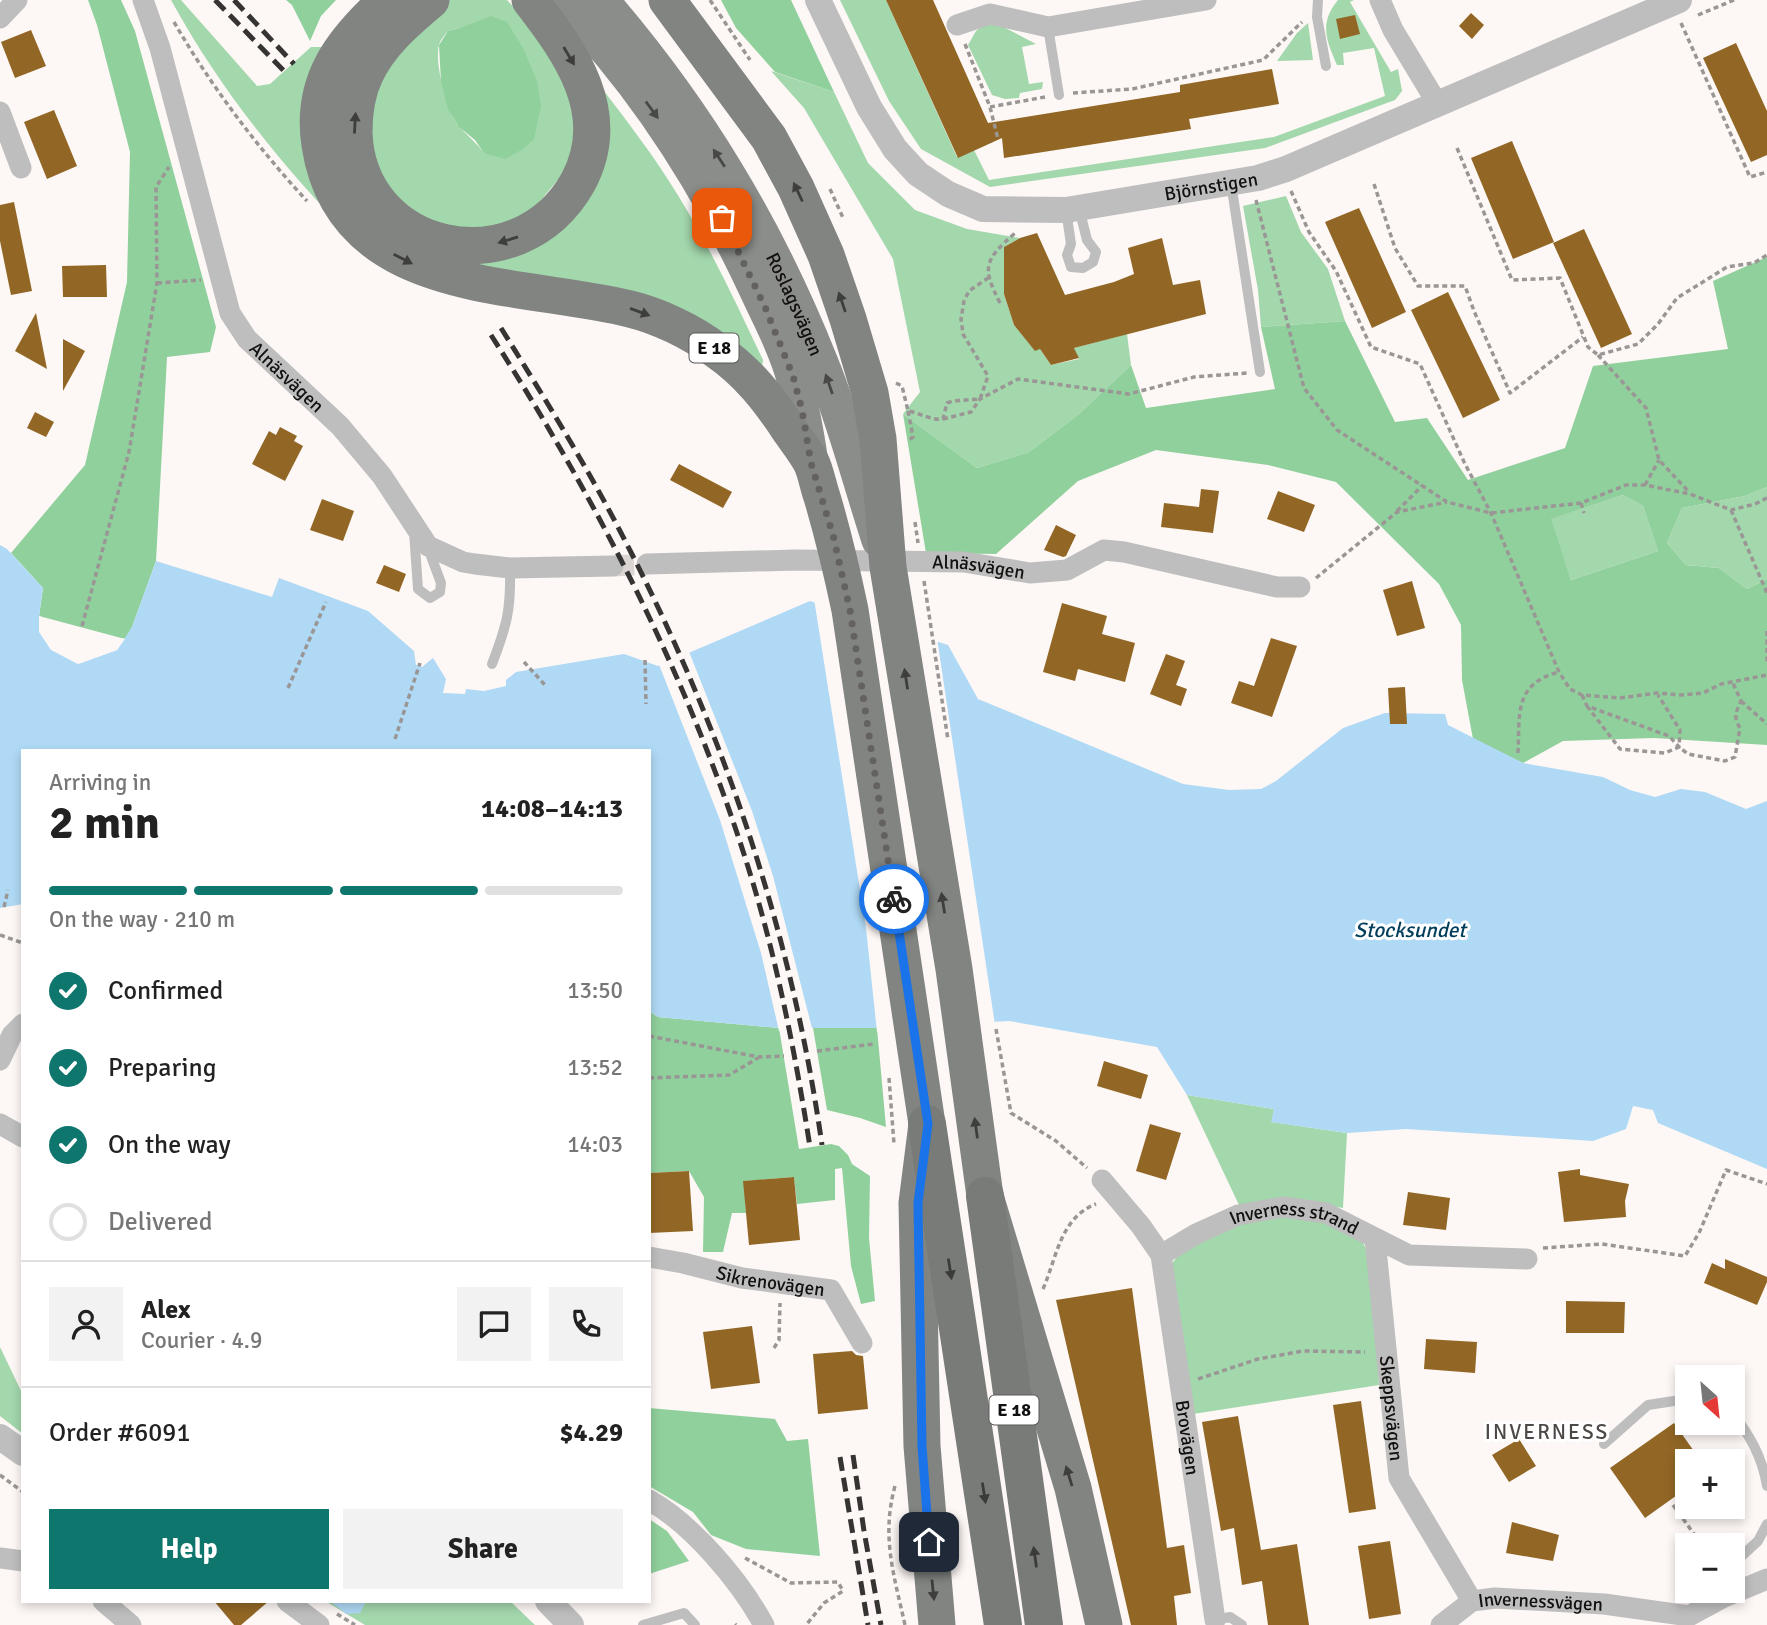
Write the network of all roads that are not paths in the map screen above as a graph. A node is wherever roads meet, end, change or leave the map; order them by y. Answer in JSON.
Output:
{"nodes":[{"id":1,"x":17,"y":0,"type":"edge"},
{"id":2,"x":143,"y":0,"type":"edge"},
{"id":3,"x":387,"y":0,"type":"edge"},
{"id":4,"x":431,"y":0,"type":"edge"},
{"id":5,"x":530,"y":0,"type":"edge"},
{"id":6,"x":562,"y":0,"type":"edge"},
{"id":7,"x":601,"y":0,"type":"edge"},
{"id":8,"x":667,"y":0,"type":"edge"},
{"id":9,"x":818,"y":0,"type":"edge"},
{"id":10,"x":1206,"y":0,"type":"edge"},
{"id":11,"x":1318,"y":0,"type":"edge"},
{"id":12,"x":1380,"y":0,"type":"edge"},
{"id":13,"x":985,"y":7,"type":"edge"},
{"id":14,"x":1680,"y":11,"type":"edge"},
{"id":15,"x":0,"y":18,"type":"edge"},
{"id":16,"x":957,"y":26,"type":"road end"},
{"id":17,"x":1048,"y":27,"type":"junction"},
{"id":18,"x":1326,"y":66,"type":"dead end"},
{"id":19,"x":1059,"y":94,"type":"road end"},
{"id":20,"x":1437,"y":103,"type":"junction"},
{"id":21,"x":0,"y":111,"type":"edge"},
{"id":22,"x":21,"y":168,"type":"dead end"},
{"id":23,"x":1231,"y":183,"type":"junction"},
{"id":24,"x":1072,"y":209,"type":"junction"},
{"id":25,"x":1260,"y":372,"type":"road end"},
{"id":26,"x":879,"y":443,"type":"junction"},
{"id":27,"x":811,"y":463,"type":"junction"},
{"id":28,"x":414,"y":526,"type":"junction"},
{"id":29,"x":428,"y":546,"type":"junction"},
{"id":30,"x":647,"y":564,"type":"tunnel mouth"},
{"id":31,"x":613,"y":566,"type":"tunnel mouth"},
{"id":32,"x":510,"y":568,"type":"junction"},
{"id":33,"x":1300,"y":587,"type":"road end"},
{"id":34,"x":492,"y":664,"type":"dead end"},
{"id":35,"x":21,"y":1026,"type":"edge"},
{"id":36,"x":0,"y":1060,"type":"edge"},
{"id":37,"x":0,"y":1124,"type":"edge"},
{"id":38,"x":928,"y":1124,"type":"joint"},
{"id":39,"x":21,"y":1136,"type":"edge"},
{"id":40,"x":1102,"y":1180,"type":"road end"},
{"id":41,"x":985,"y":1196,"type":"junction"},
{"id":42,"x":929,"y":1202,"type":"junction"},
{"id":43,"x":1375,"y":1238,"type":"junction"},
{"id":44,"x":1161,"y":1255,"type":"junction"},
{"id":45,"x":651,"y":1257,"type":"edge"},
{"id":46,"x":1527,"y":1259,"type":"road end"},
{"id":47,"x":862,"y":1343,"type":"dead end"},
{"id":48,"x":1675,"y":1401,"type":"edge"},
{"id":49,"x":1745,"y":1431,"type":"edge"},
{"id":50,"x":0,"y":1437,"type":"edge"},
{"id":51,"x":1604,"y":1444,"type":"dead end"},
{"id":52,"x":21,"y":1452,"type":"edge"},
{"id":53,"x":1767,"y":1486,"type":"edge"},
{"id":54,"x":651,"y":1501,"type":"edge"},
{"id":55,"x":1767,"y":1524,"type":"edge"},
{"id":56,"x":1745,"y":1553,"type":"edge"},
{"id":57,"x":0,"y":1558,"type":"edge"},
{"id":58,"x":21,"y":1562,"type":"edge"},
{"id":59,"x":1767,"y":1579,"type":"edge"},
{"id":60,"x":1745,"y":1586,"type":"edge"},
{"id":61,"x":1472,"y":1601,"type":"junction"},
{"id":62,"x":105,"y":1603,"type":"edge"},
{"id":63,"x":289,"y":1603,"type":"edge"},
{"id":64,"x":550,"y":1603,"type":"edge"},
{"id":65,"x":1709,"y":1603,"type":"edge"},
{"id":66,"x":1682,"y":1620,"type":"edge"},
{"id":67,"x":1213,"y":1622,"type":"edge"},
{"id":68,"x":131,"y":1625,"type":"edge"},
{"id":69,"x":319,"y":1625,"type":"edge"},
{"id":70,"x":571,"y":1625,"type":"edge"},
{"id":71,"x":643,"y":1625,"type":"edge"},
{"id":72,"x":695,"y":1625,"type":"edge"},
{"id":73,"x":764,"y":1625,"type":"edge"},
{"id":74,"x":937,"y":1625,"type":"edge"},
{"id":75,"x":1003,"y":1625,"type":"edge"},
{"id":76,"x":1044,"y":1625,"type":"edge"},
{"id":77,"x":1104,"y":1625,"type":"edge"},
{"id":78,"x":1242,"y":1625,"type":"edge"},
{"id":79,"x":1441,"y":1625,"type":"edge"}],
"edges":[{"from":1,"to":15,"type":"street"},
{"from":2,"to":28,"type":"street","name":"Alnäsvägen"},
{"from":3,"to":27,"type":"highway","number":"E 18","one_way":true},
{"from":5,"to":4,"type":"highway","one_way":true},
{"from":6,"to":27,"type":"main road","name":"Roslagsvägen","one_way":true},
{"from":26,"to":7,"type":"main road","name":"Roslagsvägen","one_way":true},
{"from":26,"to":8,"type":"highway","number":"E 18","one_way":true},
{"from":9,"to":24,"type":"street","name":"Björnstigen"},
{"from":10,"to":17,"type":"street"},
{"from":11,"to":18,"type":"lane"},
{"from":12,"to":20,"type":"street"},
{"from":13,"to":16,"type":"street"},
{"from":13,"to":17,"type":"street"},
{"from":14,"to":20,"type":"street","name":"Björnstigen"},
{"from":17,"to":19,"type":"lane"},
{"from":20,"to":23,"type":"street","name":"Björnstigen"},
{"from":21,"to":22,"type":"street"},
{"from":23,"to":24,"type":"street","name":"Björnstigen"},
{"from":23,"to":25,"type":"lane"},
{"from":24,"to":24,"type":"lane"},
{"from":41,"to":26,"type":"highway","number":"E 18","one_way":true},
{"from":27,"to":38,"type":"highway","number":"E 18"},
{"from":28,"to":29,"type":"street","name":"Alnäsvägen"},
{"from":28,"to":29,"type":"lane"},
{"from":29,"to":32,"type":"street"},
{"from":30,"to":33,"type":"street","name":"Alnäsvägen"},
{"from":31,"to":32,"type":"street"},
{"from":32,"to":34,"type":"lane"},
{"from":35,"to":36,"type":"street"},
{"from":37,"to":39,"type":"street"},
{"from":38,"to":42,"type":"highway","number":"E 18"},
{"from":40,"to":44,"type":"street"},
{"from":76,"to":41,"type":"highway","number":"E 18","one_way":true},
{"from":77,"to":41,"type":"highway","one_way":true},
{"from":42,"to":74,"type":"highway","one_way":true},
{"from":42,"to":75,"type":"highway","number":"E 18","one_way":true},
{"from":43,"to":44,"type":"street","name":"Inverness strand"},
{"from":43,"to":46,"type":"street","name":"Inverness strand"},
{"from":43,"to":61,"type":"street","name":"Skeppsvägen"},
{"from":44,"to":67,"type":"street","name":"Brovägen"},
{"from":45,"to":47,"type":"street","name":"Sikrenovägen"},
{"from":48,"to":51,"type":"lane"},
{"from":49,"to":53,"type":"lane"},
{"from":50,"to":52,"type":"street"},
{"from":54,"to":73,"type":"street"},
{"from":55,"to":56,"type":"lane"},
{"from":57,"to":58,"type":"street"},
{"from":59,"to":60,"type":"street","name":"Invernessvägen"},
{"from":61,"to":66,"type":"street","name":"Invernessvägen"},
{"from":61,"to":79,"type":"street","name":"Invernessvägen"},
{"from":62,"to":68,"type":"street"},
{"from":63,"to":69,"type":"street"},
{"from":64,"to":70,"type":"street"},
{"from":65,"to":66,"type":"street","name":"Invernessvägen"},
{"from":67,"to":78,"type":"lane","name":"Brovägen"},
{"from":71,"to":72,"type":"lane"}]}
